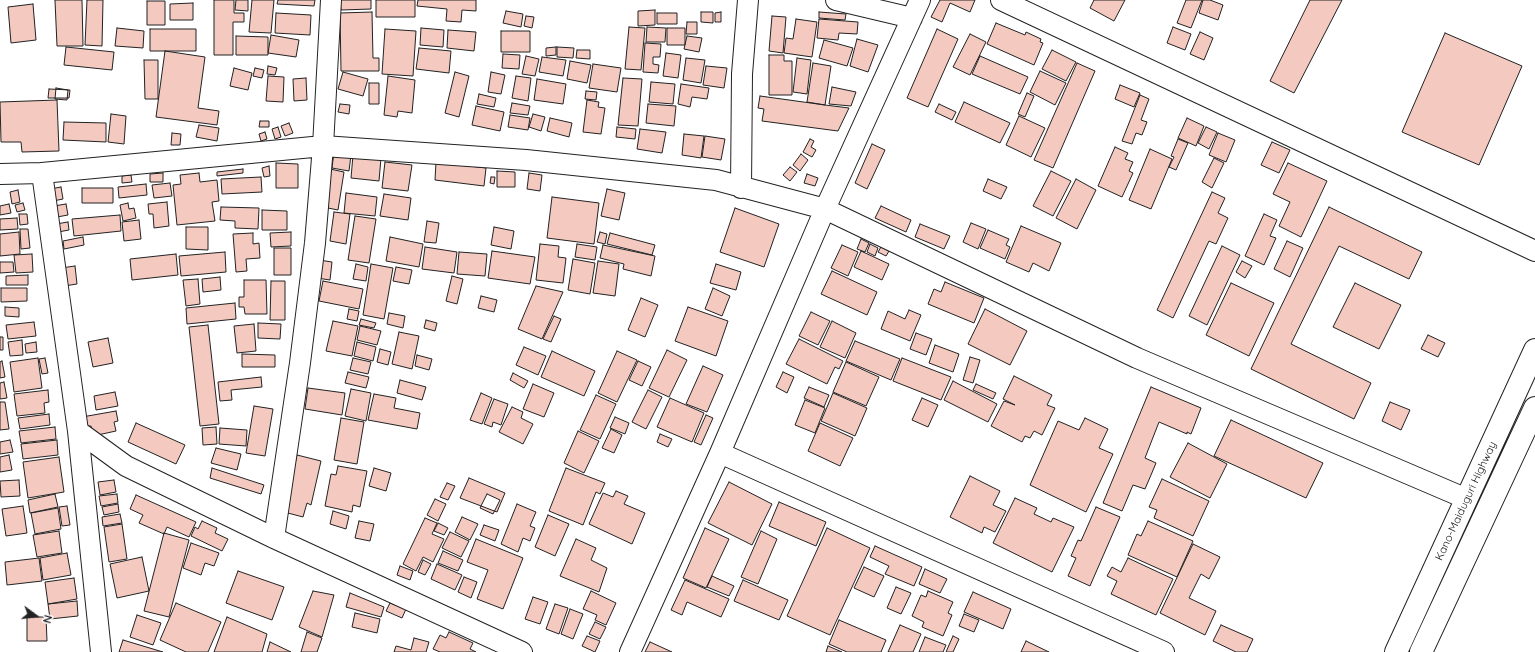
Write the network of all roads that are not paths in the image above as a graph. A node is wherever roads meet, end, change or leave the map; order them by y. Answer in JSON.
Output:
{"nodes":[{"id":1,"x":331,"y":0,"type":"edge"},
{"id":2,"x":748,"y":0,"type":"edge"},
{"id":3,"x":836,"y":0,"type":"edge"},
{"id":4,"x":920,"y":0,"type":"edge"},
{"id":5,"x":1001,"y":0,"type":"edge"},
{"id":6,"x":912,"y":18,"type":"junction"},
{"id":7,"x":323,"y":146,"type":"junction"},
{"id":8,"x":42,"y":173,"type":"junction"},
{"id":9,"x":0,"y":174,"type":"edge"},
{"id":10,"x":741,"y":188,"type":"junction"},
{"id":11,"x":825,"y":209,"type":"junction"},
{"id":12,"x":1535,"y":251,"type":"edge"},
{"id":13,"x":1535,"y":350,"type":"edge"},
{"id":14,"x":1535,"y":408,"type":"edge"},
{"id":15,"x":1504,"y":419,"type":"junction"},
{"id":16,"x":78,"y":431,"type":"junction"},
{"id":17,"x":1530,"y":432,"type":"edge"},
{"id":18,"x":720,"y":453,"type":"junction"},
{"id":19,"x":1467,"y":499,"type":"junction"},
{"id":20,"x":274,"y":538,"type":"junction"},
{"id":21,"x":101,"y":652,"type":"edge"},
{"id":22,"x":522,"y":652,"type":"edge"},
{"id":23,"x":630,"y":652,"type":"edge"},
{"id":24,"x":1164,"y":652,"type":"edge"},
{"id":25,"x":1396,"y":652,"type":"edge"},
{"id":26,"x":1422,"y":652,"type":"edge"}],
"edges":[{"from":1,"to":7,"type":"street"},
{"from":2,"to":10,"type":"street"},
{"from":3,"to":6,"type":"street"},
{"from":4,"to":6,"type":"street"},
{"from":5,"to":12,"type":"street"},
{"from":6,"to":11,"type":"street"},
{"from":7,"to":8,"type":"street"},
{"from":7,"to":10,"type":"street"},
{"from":7,"to":20,"type":"street"},
{"from":8,"to":9,"type":"street"},
{"from":8,"to":16,"type":"street"},
{"from":10,"to":11,"type":"street"},
{"from":11,"to":18,"type":"street"},
{"from":11,"to":19,"type":"street"},
{"from":13,"to":15,"type":"highway","name":"Kano-Maiduguri Highway"},
{"from":14,"to":17,"type":"highway"},
{"from":15,"to":17,"type":"street"},
{"from":15,"to":19,"type":"highway","name":"Kano-Maiduguri Highway"},
{"from":16,"to":20,"type":"street"},
{"from":16,"to":21,"type":"street"},
{"from":17,"to":26,"type":"highway"},
{"from":18,"to":23,"type":"street"},
{"from":18,"to":24,"type":"street"},
{"from":19,"to":25,"type":"highway","name":"Kano-Maiduguri Highway"},
{"from":20,"to":22,"type":"street"}]}
